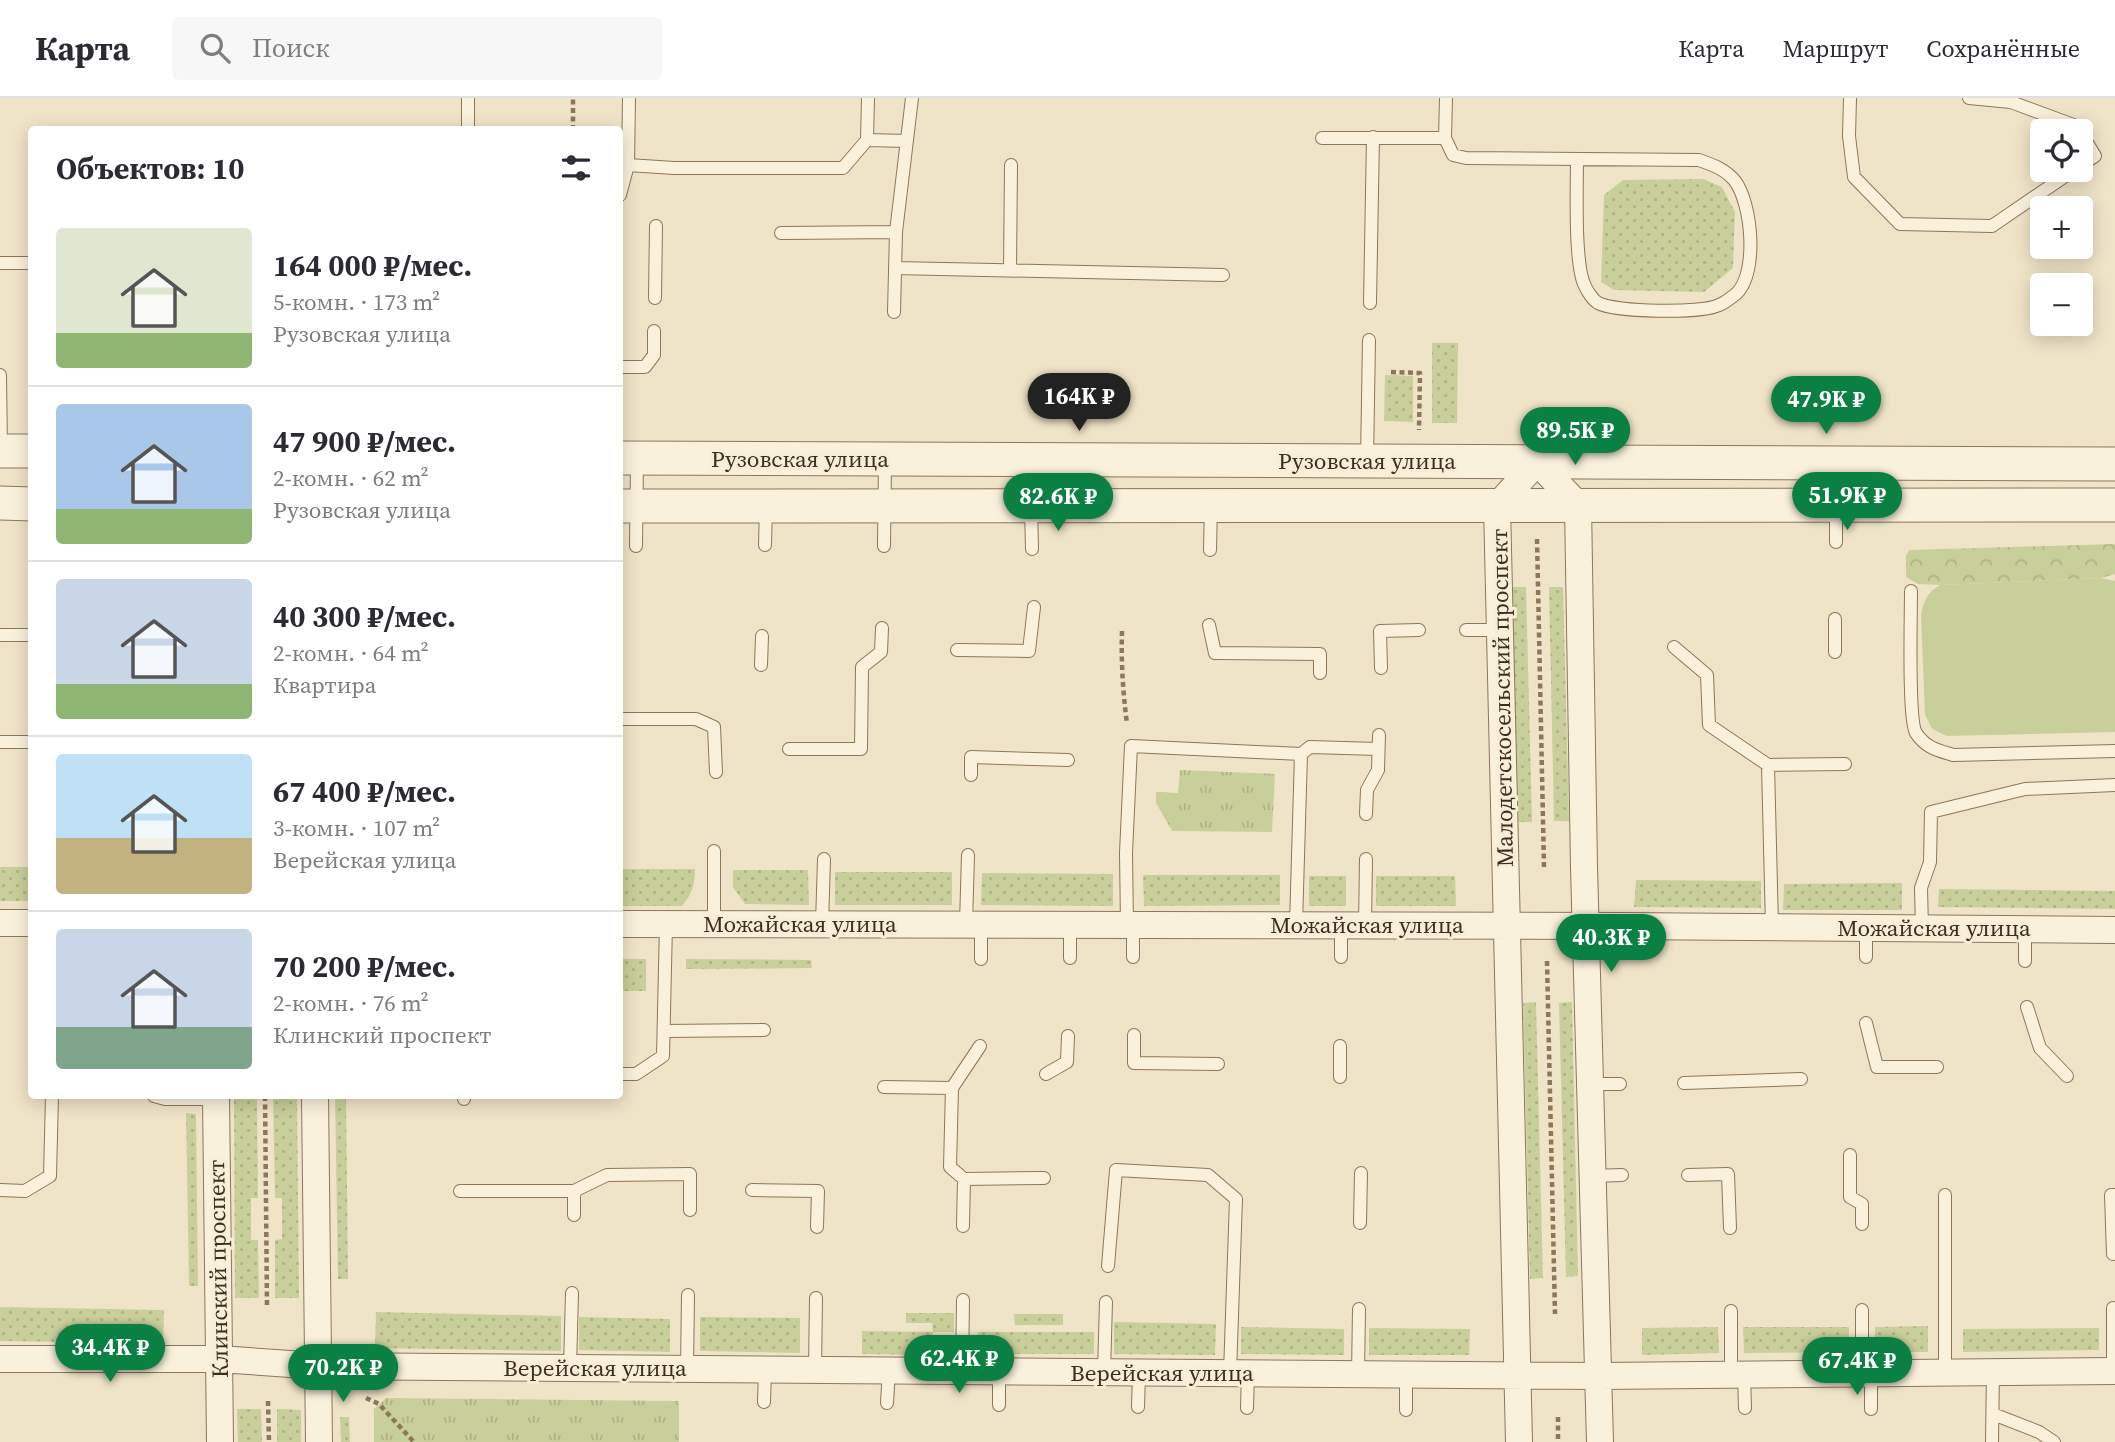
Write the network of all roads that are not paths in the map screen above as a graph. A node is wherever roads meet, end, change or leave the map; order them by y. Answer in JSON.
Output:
{"nodes":[{"id":1,"x":468,"y":98,"type":"edge"},
{"id":2,"x":629,"y":98,"type":"edge"},
{"id":3,"x":868,"y":98,"type":"edge"},
{"id":4,"x":912,"y":98,"type":"edge"},
{"id":5,"x":1446,"y":98,"type":"edge"},
{"id":6,"x":1850,"y":98,"type":"edge"},
{"id":7,"x":1969,"y":98,"type":"edge"},
{"id":8,"x":2057,"y":119,"type":"edge"},
{"id":9,"x":468,"y":126,"type":"edge"},
{"id":10,"x":1322,"y":138,"type":"dead end"},
{"id":11,"x":1373,"y":138,"type":"junction"},
{"id":12,"x":1445,"y":138,"type":"junction"},
{"id":13,"x":867,"y":140,"type":"junction"},
{"id":14,"x":907,"y":141,"type":"junction"},
{"id":15,"x":1577,"y":159,"type":"junction"},
{"id":16,"x":1011,"y":164,"type":"dead end"},
{"id":17,"x":628,"y":165,"type":"junction"},
{"id":18,"x":2056,"y":182,"type":"edge"},
{"id":19,"x":623,"y":184,"type":"edge"},
{"id":20,"x":656,"y":226,"type":"dead end"},
{"id":21,"x":896,"y":232,"type":"junction"},
{"id":22,"x":781,"y":233,"type":"dead end"},
{"id":23,"x":0,"y":263,"type":"edge"},
{"id":24,"x":28,"y":263,"type":"edge"},
{"id":25,"x":895,"y":268,"type":"junction"},
{"id":26,"x":1010,"y":270,"type":"junction"},
{"id":27,"x":1223,"y":275,"type":"dead end"},
{"id":28,"x":654,"y":298,"type":"dead end"},
{"id":29,"x":1370,"y":303,"type":"dead end"},
{"id":30,"x":894,"y":312,"type":"dead end"},
{"id":31,"x":654,"y":331,"type":"dead end"},
{"id":32,"x":1369,"y":340,"type":"dead end"},
{"id":33,"x":623,"y":367,"type":"edge"},
{"id":34,"x":0,"y":375,"type":"edge"},
{"id":35,"x":0,"y":451,"type":"edge"},
{"id":36,"x":28,"y":451,"type":"edge"},
{"id":37,"x":628,"y":458,"type":"edge"},
{"id":38,"x":885,"y":460,"type":"junction"},
{"id":39,"x":1367,"y":461,"type":"junction"},
{"id":40,"x":1537,"y":462,"type":"junction"},
{"id":41,"x":2115,"y":464,"type":"edge"},
{"id":42,"x":0,"y":503,"type":"edge"},
{"id":43,"x":28,"y":504,"type":"edge"},
{"id":44,"x":1578,"y":505,"type":"junction"},
{"id":45,"x":1836,"y":505,"type":"junction"},
{"id":46,"x":2115,"y":505,"type":"edge"},
{"id":47,"x":628,"y":506,"type":"edge"},
{"id":48,"x":884,"y":506,"type":"junction"},
{"id":49,"x":1031,"y":506,"type":"junction"},
{"id":50,"x":1211,"y":506,"type":"junction"},
{"id":51,"x":1497,"y":506,"type":"junction"},
{"id":52,"x":766,"y":507,"type":"junction"},
{"id":53,"x":1836,"y":542,"type":"dead end"},
{"id":54,"x":765,"y":545,"type":"dead end"},
{"id":55,"x":636,"y":546,"type":"dead end"},
{"id":56,"x":884,"y":546,"type":"dead end"},
{"id":57,"x":1032,"y":549,"type":"dead end"},
{"id":58,"x":1210,"y":550,"type":"dead end"},
{"id":59,"x":1910,"y":591,"type":"dead end"},
{"id":60,"x":1034,"y":607,"type":"dead end"},
{"id":61,"x":1835,"y":620,"type":"dead end"},
{"id":62,"x":1209,"y":625,"type":"dead end"},
{"id":63,"x":882,"y":628,"type":"dead end"},
{"id":64,"x":1419,"y":630,"type":"dead end"},
{"id":65,"x":1466,"y":630,"type":"dead end"},
{"id":66,"x":1500,"y":630,"type":"junction"},
{"id":67,"x":0,"y":635,"type":"edge"},
{"id":68,"x":28,"y":635,"type":"edge"},
{"id":69,"x":762,"y":636,"type":"dead end"},
{"id":70,"x":1674,"y":647,"type":"dead end"},
{"id":71,"x":957,"y":650,"type":"dead end"},
{"id":72,"x":1835,"y":652,"type":"dead end"},
{"id":73,"x":761,"y":665,"type":"dead end"},
{"id":74,"x":1381,"y":668,"type":"dead end"},
{"id":75,"x":1320,"y":673,"type":"dead end"},
{"id":76,"x":623,"y":719,"type":"edge"},
{"id":77,"x":1379,"y":735,"type":"dead end"},
{"id":78,"x":0,"y":742,"type":"edge"},
{"id":79,"x":28,"y":742,"type":"edge"},
{"id":80,"x":789,"y":749,"type":"dead end"},
{"id":81,"x":827,"y":749,"type":"junction"},
{"id":82,"x":1378,"y":749,"type":"junction"},
{"id":83,"x":2115,"y":751,"type":"edge"},
{"id":84,"x":1301,"y":754,"type":"junction"},
{"id":85,"x":1068,"y":760,"type":"dead end"},
{"id":86,"x":827,"y":764,"type":"dead end"},
{"id":87,"x":1845,"y":764,"type":"dead end"},
{"id":88,"x":1768,"y":765,"type":"junction"},
{"id":89,"x":716,"y":772,"type":"dead end"},
{"id":90,"x":971,"y":775,"type":"dead end"},
{"id":91,"x":2115,"y":785,"type":"edge"},
{"id":92,"x":1366,"y":814,"type":"dead end"},
{"id":93,"x":714,"y":851,"type":"dead end"},
{"id":94,"x":968,"y":855,"type":"dead end"},
{"id":95,"x":824,"y":859,"type":"dead end"},
{"id":96,"x":1366,"y":859,"type":"dead end"},
{"id":97,"x":0,"y":923,"type":"edge"},
{"id":98,"x":28,"y":923,"type":"edge"},
{"id":99,"x":623,"y":924,"type":"edge"},
{"id":100,"x":666,"y":924,"type":"junction"},
{"id":101,"x":714,"y":924,"type":"junction"},
{"id":102,"x":822,"y":924,"type":"junction"},
{"id":103,"x":973,"y":924,"type":"junction"},
{"id":104,"x":1070,"y":925,"type":"junction"},
{"id":105,"x":1130,"y":925,"type":"junction"},
{"id":106,"x":1296,"y":925,"type":"junction"},
{"id":107,"x":1353,"y":925,"type":"junction"},
{"id":108,"x":1507,"y":926,"type":"junction"},
{"id":109,"x":1586,"y":926,"type":"junction"},
{"id":110,"x":1772,"y":927,"type":"junction"},
{"id":111,"x":1866,"y":928,"type":"junction"},
{"id":112,"x":1922,"y":928,"type":"junction"},
{"id":113,"x":2025,"y":929,"type":"junction"},
{"id":114,"x":2115,"y":930,"type":"edge"},
{"id":115,"x":1133,"y":957,"type":"dead end"},
{"id":116,"x":1341,"y":957,"type":"dead end"},
{"id":117,"x":1866,"y":957,"type":"dead end"},
{"id":118,"x":1070,"y":958,"type":"dead end"},
{"id":119,"x":981,"y":959,"type":"dead end"},
{"id":120,"x":2025,"y":961,"type":"dead end"},
{"id":121,"x":2027,"y":1007,"type":"dead end"},
{"id":122,"x":1866,"y":1024,"type":"dead end"},
{"id":123,"x":764,"y":1030,"type":"dead end"},
{"id":124,"x":664,"y":1031,"type":"junction"},
{"id":125,"x":1134,"y":1035,"type":"dead end"},
{"id":126,"x":1068,"y":1036,"type":"dead end"},
{"id":127,"x":980,"y":1046,"type":"dead end"},
{"id":128,"x":1340,"y":1046,"type":"dead end"},
{"id":129,"x":1218,"y":1064,"type":"dead end"},
{"id":130,"x":1937,"y":1067,"type":"dead end"},
{"id":131,"x":623,"y":1074,"type":"edge"},
{"id":132,"x":1046,"y":1074,"type":"dead end"},
{"id":133,"x":2067,"y":1076,"type":"dead end"},
{"id":134,"x":1340,"y":1077,"type":"dead end"},
{"id":135,"x":1801,"y":1079,"type":"dead end"},
{"id":136,"x":1684,"y":1083,"type":"dead end"},
{"id":137,"x":1592,"y":1084,"type":"junction"},
{"id":138,"x":1620,"y":1084,"type":"dead end"},
{"id":139,"x":884,"y":1087,"type":"dead end"},
{"id":140,"x":952,"y":1088,"type":"junction"},
{"id":141,"x":52,"y":1099,"type":"edge"},
{"id":142,"x":216,"y":1099,"type":"edge"},
{"id":143,"x":315,"y":1099,"type":"edge"},
{"id":144,"x":1850,"y":1156,"type":"dead end"},
{"id":145,"x":1361,"y":1173,"type":"dead end"},
{"id":146,"x":1622,"y":1175,"type":"dead end"},
{"id":147,"x":1688,"y":1175,"type":"dead end"},
{"id":148,"x":1593,"y":1176,"type":"junction"},
{"id":149,"x":1044,"y":1178,"type":"dead end"},
{"id":150,"x":964,"y":1179,"type":"junction"},
{"id":151,"x":0,"y":1190,"type":"edge"},
{"id":152,"x":460,"y":1191,"type":"dead end"},
{"id":153,"x":574,"y":1191,"type":"junction"},
{"id":154,"x":752,"y":1191,"type":"dead end"},
{"id":155,"x":1945,"y":1195,"type":"dead end"},
{"id":156,"x":2115,"y":1195,"type":"edge"},
{"id":157,"x":690,"y":1210,"type":"dead end"},
{"id":158,"x":574,"y":1215,"type":"dead end"},
{"id":159,"x":1360,"y":1223,"type":"dead end"},
{"id":160,"x":1862,"y":1224,"type":"dead end"},
{"id":161,"x":964,"y":1226,"type":"dead end"},
{"id":162,"x":817,"y":1227,"type":"dead end"},
{"id":163,"x":1730,"y":1227,"type":"dead end"},
{"id":164,"x":2113,"y":1254,"type":"dead end"},
{"id":165,"x":1108,"y":1266,"type":"dead end"},
{"id":166,"x":572,"y":1293,"type":"dead end"},
{"id":167,"x":688,"y":1295,"type":"dead end"},
{"id":168,"x":816,"y":1298,"type":"dead end"},
{"id":169,"x":963,"y":1300,"type":"dead end"},
{"id":170,"x":1106,"y":1302,"type":"dead end"},
{"id":171,"x":2113,"y":1308,"type":"dead end"},
{"id":172,"x":1359,"y":1309,"type":"dead end"},
{"id":173,"x":1862,"y":1310,"type":"dead end"},
{"id":174,"x":1731,"y":1311,"type":"dead end"},
{"id":175,"x":0,"y":1359,"type":"edge"},
{"id":176,"x":219,"y":1359,"type":"junction"},
{"id":177,"x":319,"y":1366,"type":"junction"},
{"id":178,"x":570,"y":1368,"type":"junction"},
{"id":179,"x":687,"y":1369,"type":"junction"},
{"id":180,"x":765,"y":1370,"type":"junction"},
{"id":181,"x":815,"y":1370,"type":"junction"},
{"id":182,"x":889,"y":1370,"type":"junction"},
{"id":183,"x":962,"y":1371,"type":"junction"},
{"id":184,"x":999,"y":1371,"type":"junction"},
{"id":185,"x":2114,"y":1371,"type":"edge"},
{"id":186,"x":1104,"y":1372,"type":"junction"},
{"id":187,"x":1139,"y":1372,"type":"junction"},
{"id":188,"x":1945,"y":1372,"type":"junction"},
{"id":189,"x":1993,"y":1372,"type":"junction"},
{"id":190,"x":1239,"y":1373,"type":"junction"},
{"id":191,"x":1867,"y":1373,"type":"junction"},
{"id":192,"x":1358,"y":1374,"type":"junction"},
{"id":193,"x":1406,"y":1374,"type":"junction"},
{"id":194,"x":1737,"y":1374,"type":"junction"},
{"id":195,"x":1517,"y":1375,"type":"junction"},
{"id":196,"x":1599,"y":1376,"type":"junction"},
{"id":197,"x":764,"y":1402,"type":"dead end"},
{"id":198,"x":887,"y":1403,"type":"dead end"},
{"id":199,"x":999,"y":1405,"type":"dead end"},
{"id":200,"x":1139,"y":1407,"type":"dead end"},
{"id":201,"x":1247,"y":1408,"type":"dead end"},
{"id":202,"x":1745,"y":1408,"type":"dead end"},
{"id":203,"x":1871,"y":1409,"type":"dead end"},
{"id":204,"x":1406,"y":1410,"type":"dead end"},
{"id":205,"x":1993,"y":1414,"type":"junction"},
{"id":206,"x":220,"y":1442,"type":"edge"},
{"id":207,"x":320,"y":1442,"type":"edge"},
{"id":208,"x":1519,"y":1442,"type":"edge"},
{"id":209,"x":1600,"y":1442,"type":"edge"},
{"id":210,"x":1992,"y":1442,"type":"edge"},
{"id":211,"x":2054,"y":1442,"type":"edge"}],
"edges":[{"from":1,"to":9,"type":"lane"},
{"from":2,"to":17,"type":"lane"},
{"from":3,"to":13,"type":"lane"},
{"from":4,"to":14,"type":"lane"},
{"from":5,"to":12,"type":"lane"},
{"from":6,"to":18,"type":"lane"},
{"from":7,"to":8,"type":"lane"},
{"from":10,"to":11,"type":"lane"},
{"from":11,"to":12,"type":"lane"},
{"from":11,"to":29,"type":"lane"},
{"from":12,"to":15,"type":"lane"},
{"from":13,"to":14,"type":"lane"},
{"from":13,"to":17,"type":"lane"},
{"from":14,"to":21,"type":"lane"},
{"from":15,"to":15,"type":"lane"},
{"from":16,"to":26,"type":"lane"},
{"from":17,"to":19,"type":"lane"},
{"from":20,"to":28,"type":"lane"},
{"from":21,"to":22,"type":"lane"},
{"from":21,"to":25,"type":"lane"},
{"from":23,"to":24,"type":"lane"},
{"from":25,"to":26,"type":"lane"},
{"from":25,"to":30,"type":"lane"},
{"from":26,"to":27,"type":"lane"},
{"from":31,"to":33,"type":"lane"},
{"from":32,"to":39,"type":"lane"},
{"from":34,"to":35,"type":"lane"},
{"from":35,"to":36,"type":"street"},
{"from":37,"to":38,"type":"street","name":"Рузовская улица"},
{"from":37,"to":47,"type":"lane"},
{"from":38,"to":39,"type":"street","name":"Рузовская улица"},
{"from":38,"to":48,"type":"lane"},
{"from":39,"to":40,"type":"street","name":"Рузовская улица"},
{"from":40,"to":41,"type":"street","name":"Рузовская улица"},
{"from":40,"to":44,"type":"street"},
{"from":40,"to":51,"type":"street","name":"Малодетскосельский проспект"},
{"from":42,"to":43,"type":"street"},
{"from":44,"to":45,"type":"street","name":"Рузовская улица"},
{"from":44,"to":51,"type":"street","name":"Рузовская улица"},
{"from":44,"to":109,"type":"street"},
{"from":45,"to":46,"type":"street","name":"Рузовская улица"},
{"from":45,"to":53,"type":"lane"},
{"from":47,"to":52,"type":"street","name":"Рузовская улица"},
{"from":47,"to":55,"type":"lane"},
{"from":48,"to":49,"type":"street","name":"Рузовская улица"},
{"from":48,"to":52,"type":"street","name":"Рузовская улица"},
{"from":48,"to":56,"type":"lane"},
{"from":49,"to":50,"type":"street","name":"Рузовская улица"},
{"from":49,"to":57,"type":"lane"},
{"from":50,"to":51,"type":"street","name":"Рузовская улица"},
{"from":50,"to":58,"type":"lane"},
{"from":51,"to":66,"type":"street","name":"Малодетскосельский проспект"},
{"from":52,"to":54,"type":"lane"},
{"from":59,"to":83,"type":"lane"},
{"from":60,"to":71,"type":"lane"},
{"from":61,"to":72,"type":"lane"},
{"from":62,"to":75,"type":"lane"},
{"from":63,"to":81,"type":"lane"},
{"from":64,"to":74,"type":"lane"},
{"from":65,"to":66,"type":"lane"},
{"from":66,"to":108,"type":"street","name":"Малодетскосельский проспект"},
{"from":67,"to":68,"type":"lane"},
{"from":69,"to":73,"type":"lane"},
{"from":70,"to":88,"type":"lane"},
{"from":76,"to":89,"type":"lane"},
{"from":77,"to":82,"type":"lane"},
{"from":78,"to":79,"type":"lane"},
{"from":80,"to":81,"type":"lane"},
{"from":81,"to":86,"type":"lane"},
{"from":82,"to":84,"type":"lane"},
{"from":82,"to":92,"type":"lane"},
{"from":84,"to":105,"type":"lane"},
{"from":84,"to":106,"type":"lane"},
{"from":85,"to":90,"type":"lane"},
{"from":87,"to":88,"type":"lane"},
{"from":88,"to":110,"type":"lane"},
{"from":91,"to":112,"type":"lane"},
{"from":93,"to":101,"type":"lane"},
{"from":94,"to":103,"type":"lane"},
{"from":95,"to":102,"type":"lane"},
{"from":96,"to":107,"type":"lane"},
{"from":97,"to":98,"type":"street"},
{"from":99,"to":100,"type":"street","name":"Можайская улица"},
{"from":100,"to":101,"type":"street","name":"Можайская улица"},
{"from":100,"to":124,"type":"lane"},
{"from":101,"to":102,"type":"street","name":"Можайская улица"},
{"from":102,"to":103,"type":"street","name":"Можайская улица"},
{"from":103,"to":104,"type":"street","name":"Можайская улица"},
{"from":103,"to":119,"type":"lane"},
{"from":104,"to":105,"type":"street","name":"Можайская улица"},
{"from":104,"to":118,"type":"lane"},
{"from":105,"to":106,"type":"street","name":"Можайская улица"},
{"from":105,"to":115,"type":"lane"},
{"from":106,"to":107,"type":"street","name":"Можайская улица"},
{"from":107,"to":108,"type":"street","name":"Можайская улица"},
{"from":107,"to":116,"type":"lane"},
{"from":108,"to":109,"type":"street","name":"Можайская улица"},
{"from":108,"to":195,"type":"street","name":"Малодетскосельский проспект"},
{"from":109,"to":110,"type":"street","name":"Можайская улица"},
{"from":109,"to":137,"type":"street"},
{"from":110,"to":111,"type":"street","name":"Можайская улица"},
{"from":111,"to":112,"type":"street","name":"Можайская улица"},
{"from":111,"to":117,"type":"lane"},
{"from":112,"to":113,"type":"street","name":"Можайская улица"},
{"from":113,"to":114,"type":"street","name":"Можайская улица"},
{"from":113,"to":120,"type":"lane"},
{"from":121,"to":133,"type":"lane"},
{"from":122,"to":130,"type":"lane"},
{"from":123,"to":124,"type":"lane"},
{"from":124,"to":131,"type":"lane"},
{"from":125,"to":129,"type":"lane"},
{"from":126,"to":132,"type":"lane"},
{"from":127,"to":140,"type":"lane"},
{"from":128,"to":134,"type":"lane"},
{"from":135,"to":136,"type":"lane"},
{"from":137,"to":138,"type":"lane"},
{"from":137,"to":148,"type":"street"},
{"from":139,"to":140,"type":"lane"},
{"from":140,"to":150,"type":"lane"},
{"from":141,"to":151,"type":"lane"},
{"from":142,"to":176,"type":"street","name":"Клинский проспект"},
{"from":143,"to":177,"type":"street"},
{"from":144,"to":160,"type":"lane"},
{"from":145,"to":159,"type":"lane"},
{"from":146,"to":148,"type":"lane"},
{"from":147,"to":163,"type":"lane"},
{"from":148,"to":196,"type":"street"},
{"from":149,"to":150,"type":"lane"},
{"from":150,"to":161,"type":"lane"},
{"from":152,"to":153,"type":"lane"},
{"from":153,"to":157,"type":"lane"},
{"from":153,"to":158,"type":"lane"},
{"from":154,"to":162,"type":"lane"},
{"from":155,"to":188,"type":"lane"},
{"from":156,"to":164,"type":"lane"},
{"from":165,"to":190,"type":"lane"},
{"from":166,"to":178,"type":"lane"},
{"from":167,"to":179,"type":"lane"},
{"from":168,"to":181,"type":"lane"},
{"from":169,"to":183,"type":"lane"},
{"from":170,"to":186,"type":"lane"},
{"from":171,"to":185,"type":"lane"},
{"from":172,"to":192,"type":"lane"},
{"from":173,"to":191,"type":"lane"},
{"from":174,"to":194,"type":"lane"},
{"from":175,"to":176,"type":"street","name":"Верейская улица"},
{"from":176,"to":177,"type":"street","name":"Верейская улица"},
{"from":176,"to":206,"type":"street","name":"Клинский проспект"},
{"from":177,"to":178,"type":"street","name":"Верейская улица"},
{"from":177,"to":207,"type":"street"},
{"from":178,"to":179,"type":"street","name":"Верейская улица"},
{"from":179,"to":180,"type":"street","name":"Верейская улица"},
{"from":180,"to":181,"type":"street","name":"Верейская улица"},
{"from":180,"to":197,"type":"lane"},
{"from":181,"to":182,"type":"street","name":"Верейская улица"},
{"from":182,"to":183,"type":"street","name":"Верейская улица"},
{"from":182,"to":198,"type":"lane"},
{"from":183,"to":184,"type":"street","name":"Верейская улица"},
{"from":184,"to":186,"type":"street","name":"Верейская улица"},
{"from":184,"to":199,"type":"lane"},
{"from":185,"to":189,"type":"street","name":"Верейская улица"},
{"from":186,"to":187,"type":"street","name":"Верейская улица"},
{"from":187,"to":190,"type":"street","name":"Верейская улица"},
{"from":187,"to":200,"type":"lane"},
{"from":188,"to":189,"type":"street","name":"Верейская улица"},
{"from":188,"to":191,"type":"street","name":"Верейская улица"},
{"from":189,"to":205,"type":"lane"},
{"from":190,"to":192,"type":"street","name":"Верейская улица"},
{"from":190,"to":201,"type":"lane"},
{"from":191,"to":194,"type":"street","name":"Верейская улица"},
{"from":191,"to":203,"type":"lane"},
{"from":192,"to":193,"type":"street","name":"Верейская улица"},
{"from":193,"to":195,"type":"street","name":"Верейская улица"},
{"from":193,"to":204,"type":"lane"},
{"from":194,"to":196,"type":"street","name":"Верейская улица"},
{"from":194,"to":202,"type":"lane"},
{"from":195,"to":196,"type":"street","name":"Верейская улица"},
{"from":195,"to":208,"type":"street","name":"Малодетскосельский проспект"},
{"from":196,"to":209,"type":"street"},
{"from":205,"to":210,"type":"lane"},
{"from":205,"to":211,"type":"lane"}]}
